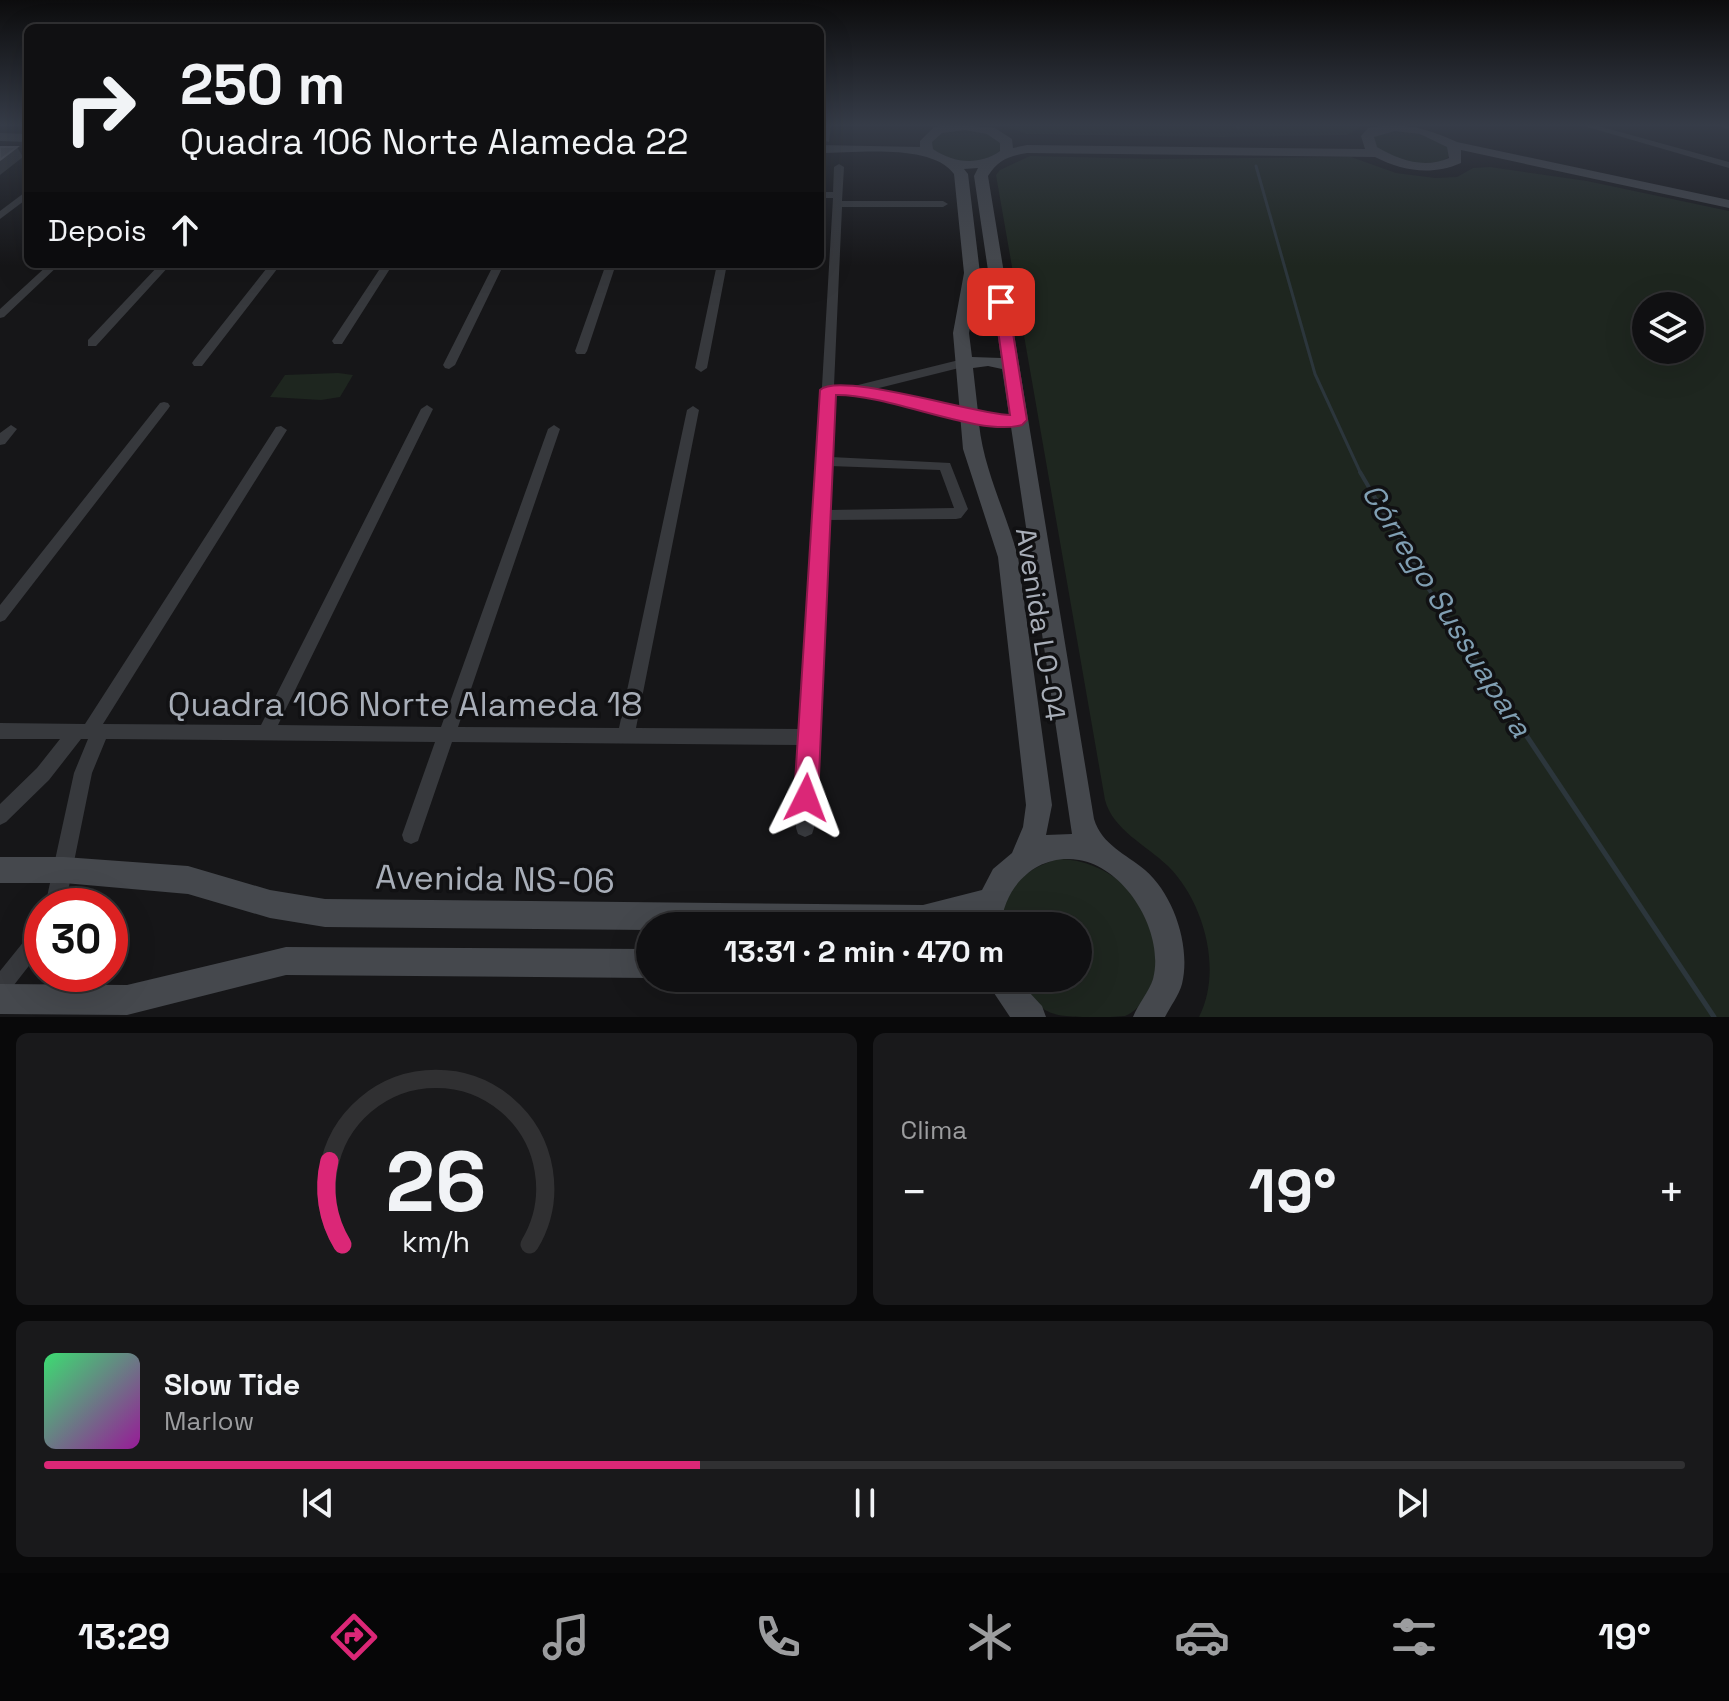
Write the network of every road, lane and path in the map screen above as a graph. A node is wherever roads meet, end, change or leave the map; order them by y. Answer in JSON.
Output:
{"nodes":[{"id":1,"x":839,"y":171,"type":"edge"},
{"id":2,"x":960,"y":171,"type":"edge"},
{"id":3,"x":985,"y":171,"type":"edge"},
{"id":4,"x":1578,"y":171,"type":"edge"},
{"id":5,"x":24,"y":196,"type":"edge"},
{"id":6,"x":824,"y":196,"type":"edge"},
{"id":7,"x":838,"y":200,"type":"junction"},
{"id":8,"x":943,"y":204,"type":"dead end"},
{"id":9,"x":1729,"y":204,"type":"edge"},
{"id":10,"x":0,"y":216,"type":"edge"},
{"id":11,"x":51,"y":268,"type":"edge"},
{"id":12,"x":162,"y":268,"type":"edge"},
{"id":13,"x":273,"y":268,"type":"edge"},
{"id":14,"x":385,"y":268,"type":"edge"},
{"id":15,"x":497,"y":268,"type":"edge"},
{"id":16,"x":610,"y":268,"type":"edge"},
{"id":17,"x":721,"y":268,"type":"edge"},
{"id":18,"x":0,"y":315,"type":"edge"},
{"id":19,"x":338,"y":341,"type":"dead end"},
{"id":20,"x":92,"y":343,"type":"dead end"},
{"id":21,"x":581,"y":351,"type":"dead end"},
{"id":22,"x":198,"y":363,"type":"dead end"},
{"id":23,"x":963,"y":363,"type":"junction"},
{"id":24,"x":449,"y":365,"type":"dead end"},
{"id":25,"x":1011,"y":365,"type":"junction"},
{"id":26,"x":701,"y":368,"type":"dead end"},
{"id":27,"x":858,"y":389,"type":"junction"},
{"id":28,"x":828,"y":390,"type":"junction"},
{"id":29,"x":164,"y":406,"type":"dead end"},
{"id":30,"x":427,"y":409,"type":"dead end"},
{"id":31,"x":693,"y":410,"type":"dead end"},
{"id":32,"x":969,"y":416,"type":"junction"},
{"id":33,"x":1019,"y":420,"type":"junction"},
{"id":34,"x":11,"y":429,"type":"dead end"},
{"id":35,"x":554,"y":429,"type":"dead end"},
{"id":36,"x":281,"y":430,"type":"dead end"},
{"id":37,"x":0,"y":441,"type":"edge"},
{"id":38,"x":824,"y":461,"type":"junction"},
{"id":39,"x":821,"y":515,"type":"junction"},
{"id":40,"x":0,"y":616,"type":"edge"},
{"id":41,"x":0,"y":731,"type":"edge"},
{"id":42,"x":88,"y":732,"type":"junction"},
{"id":43,"x":266,"y":733,"type":"junction"},
{"id":44,"x":446,"y":735,"type":"junction"},
{"id":45,"x":626,"y":736,"type":"junction"},
{"id":46,"x":809,"y":737,"type":"junction"},
{"id":47,"x":0,"y":816,"type":"edge"},
{"id":48,"x":805,"y":828,"type":"dead end"},
{"id":49,"x":411,"y":835,"type":"dead end"},
{"id":50,"x":1099,"y":854,"type":"junction"},
{"id":51,"x":1022,"y":860,"type":"junction"},
{"id":52,"x":0,"y":870,"type":"edge"},
{"id":53,"x":64,"y":870,"type":"junction"},
{"id":54,"x":60,"y":888,"type":"edge"},
{"id":55,"x":990,"y":912,"type":"edge"},
{"id":56,"x":636,"y":916,"type":"edge"},
{"id":57,"x":24,"y":954,"type":"edge"},
{"id":58,"x":636,"y":964,"type":"edge"},
{"id":59,"x":0,"y":987,"type":"edge"},
{"id":60,"x":1008,"y":992,"type":"edge"},
{"id":61,"x":0,"y":999,"type":"edge"},
{"id":62,"x":1031,"y":1017,"type":"edge"},
{"id":63,"x":1148,"y":1017,"type":"edge"}],
"edges":[{"from":1,"to":7,"type":"street"},
{"from":2,"to":23,"type":"street","name":"Avenida LO-04"},
{"from":3,"to":25,"type":"street","name":"Avenida LO-04"},
{"from":4,"to":9,"type":"street"},
{"from":5,"to":10,"type":"street"},
{"from":6,"to":7,"type":"street"},
{"from":7,"to":8,"type":"street"},
{"from":7,"to":28,"type":"street"},
{"from":11,"to":18,"type":"street"},
{"from":12,"to":20,"type":"street"},
{"from":13,"to":22,"type":"street"},
{"from":14,"to":19,"type":"street"},
{"from":15,"to":24,"type":"street"},
{"from":16,"to":21,"type":"street"},
{"from":17,"to":26,"type":"street"},
{"from":23,"to":25,"type":"street"},
{"from":23,"to":27,"type":"street"},
{"from":23,"to":32,"type":"street","name":"Avenida LO-04"},
{"from":25,"to":33,"type":"street","name":"Avenida LO-04"},
{"from":27,"to":28,"type":"street"},
{"from":27,"to":32,"type":"street"},
{"from":28,"to":38,"type":"street"},
{"from":29,"to":40,"type":"street"},
{"from":30,"to":43,"type":"street"},
{"from":31,"to":45,"type":"street"},
{"from":32,"to":33,"type":"street"},
{"from":32,"to":51,"type":"street","name":"Avenida LO-04"},
{"from":33,"to":50,"type":"street","name":"Avenida LO-04"},
{"from":34,"to":37,"type":"street"},
{"from":35,"to":44,"type":"street"},
{"from":36,"to":42,"type":"street"},
{"from":38,"to":39,"type":"street"},
{"from":38,"to":39,"type":"street"},
{"from":39,"to":46,"type":"street"},
{"from":41,"to":42,"type":"street","name":"Quadra 106 Norte Alameda 18"},
{"from":42,"to":43,"type":"street","name":"Quadra 106 Norte Alameda 18"},
{"from":42,"to":47,"type":"street"},
{"from":42,"to":53,"type":"street"},
{"from":43,"to":44,"type":"street","name":"Quadra 106 Norte Alameda 18"},
{"from":44,"to":45,"type":"street","name":"Quadra 106 Norte Alameda 18"},
{"from":44,"to":49,"type":"street"},
{"from":45,"to":46,"type":"street","name":"Quadra 106 Norte Alameda 18"},
{"from":46,"to":48,"type":"street"},
{"from":50,"to":51,"type":"street"},
{"from":50,"to":63,"type":"street"},
{"from":51,"to":55,"type":"street","name":"Avenida NS-06"},
{"from":52,"to":53,"type":"street","name":"Avenida NS-06"},
{"from":53,"to":54,"type":"street"},
{"from":53,"to":56,"type":"street","name":"Avenida NS-06"},
{"from":57,"to":59,"type":"street"},
{"from":58,"to":61,"type":"street"},
{"from":60,"to":62,"type":"street"}]}
